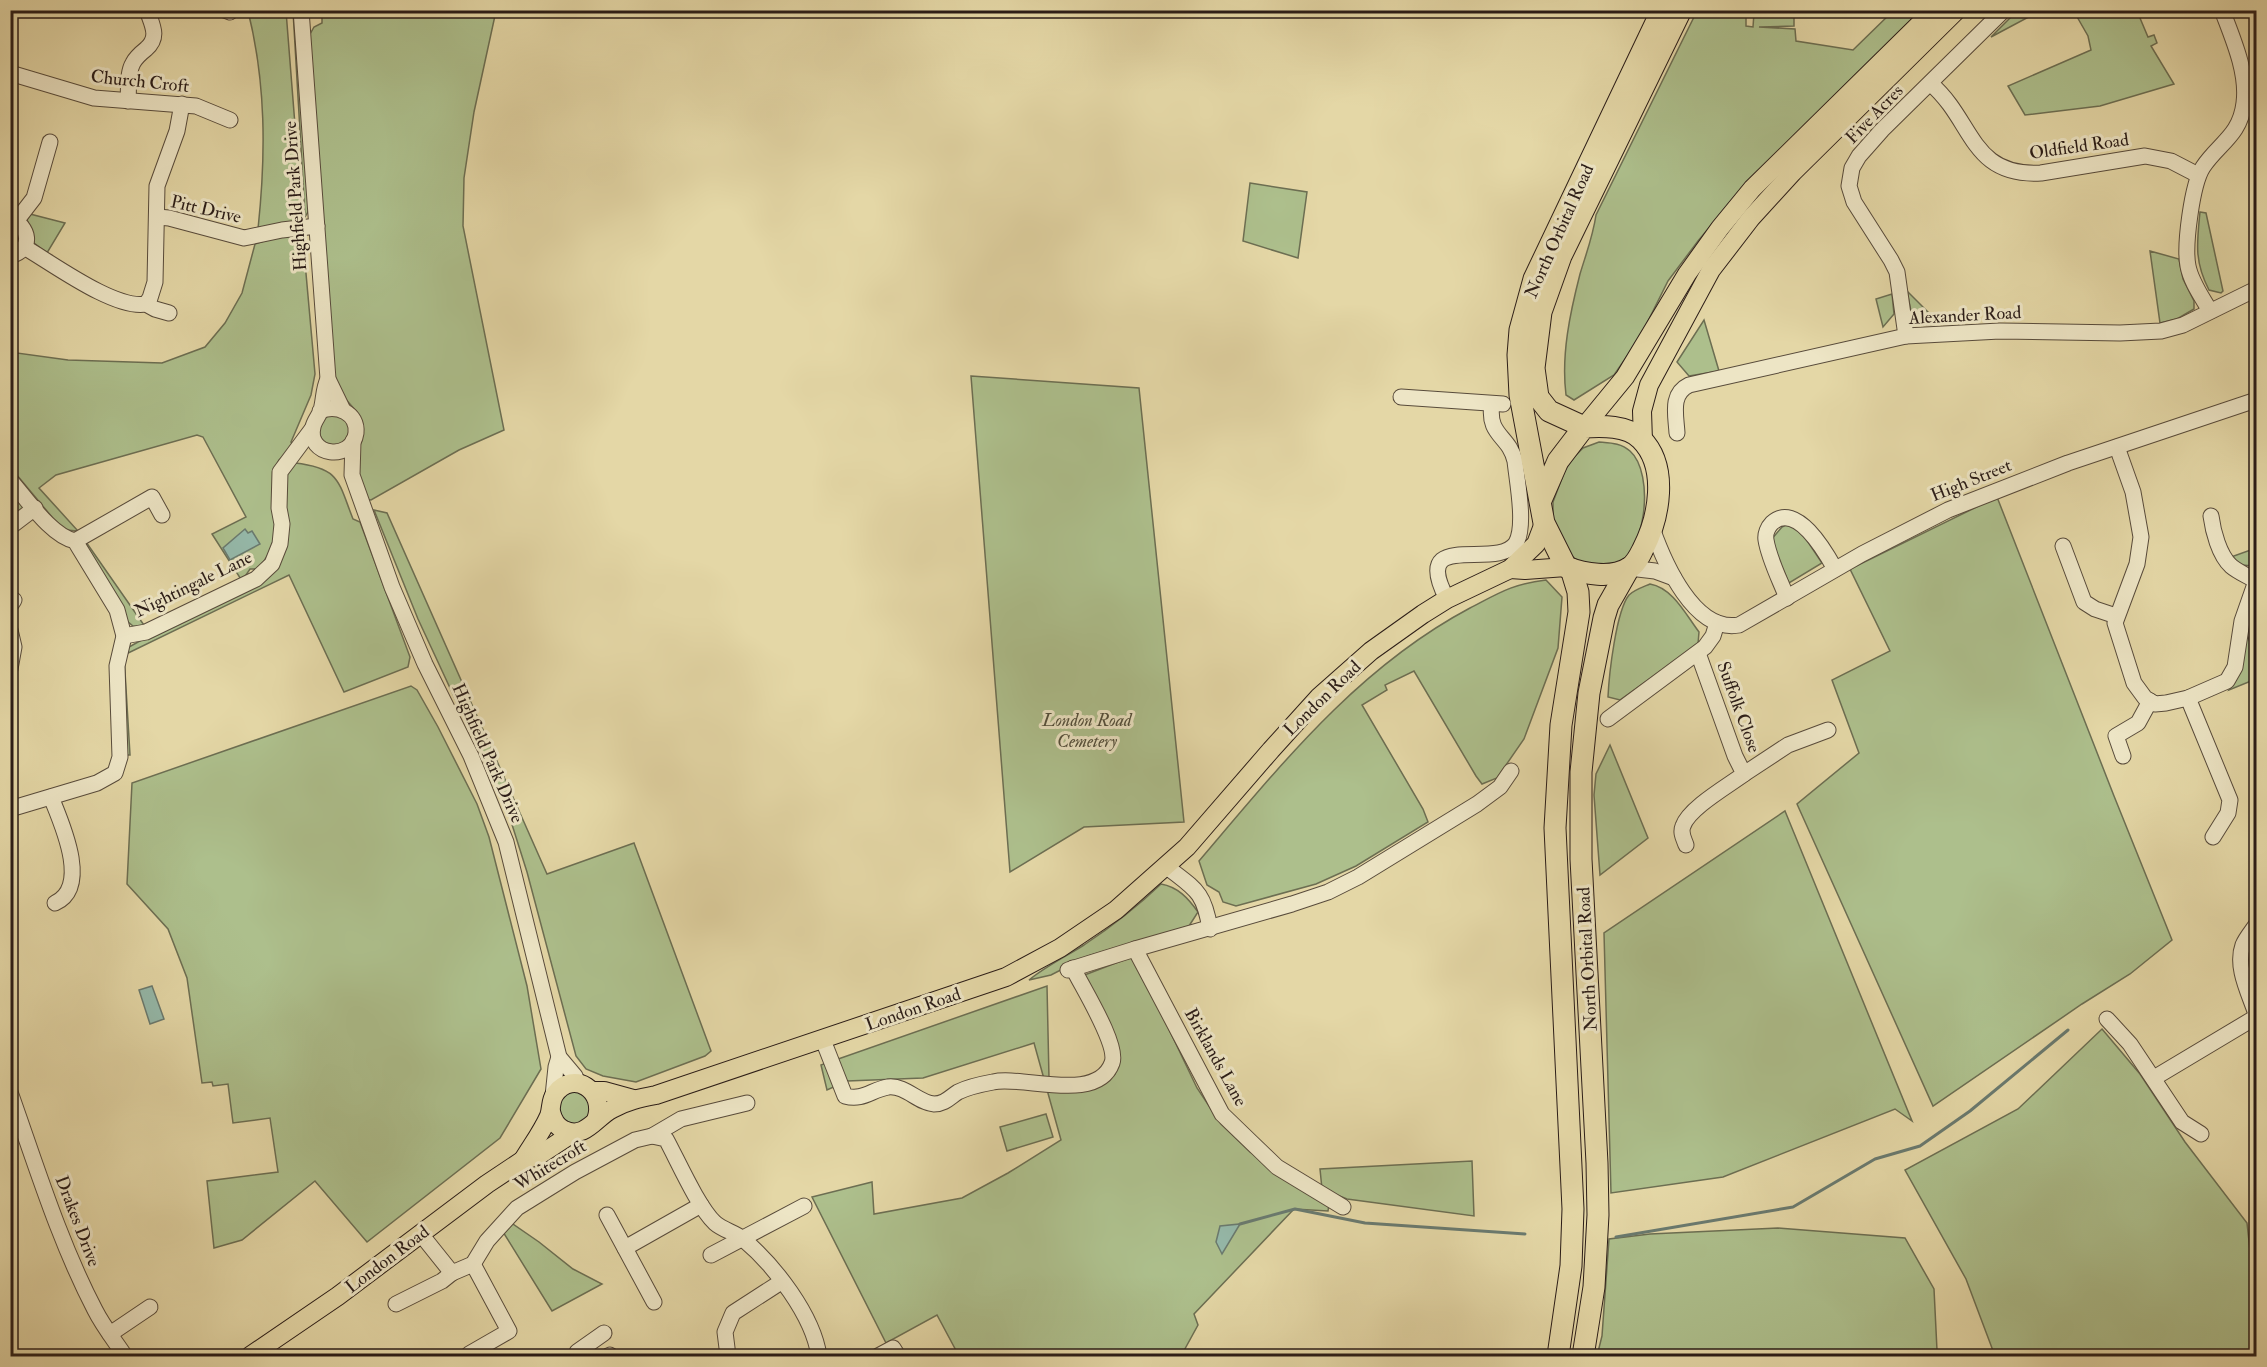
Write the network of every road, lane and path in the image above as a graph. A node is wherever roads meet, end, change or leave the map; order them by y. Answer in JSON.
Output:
{"nodes":[{"id":1,"x":147,"y":10,"type":"edge"},
{"id":2,"x":301,"y":10,"type":"edge"},
{"id":3,"x":1662,"y":10,"type":"edge"},
{"id":4,"x":1681,"y":10,"type":"edge"},
{"id":5,"x":1934,"y":10,"type":"edge"},
{"id":6,"x":1957,"y":10,"type":"edge"},
{"id":7,"x":2004,"y":10,"type":"edge"},
{"id":8,"x":2222,"y":10,"type":"edge"},
{"id":9,"x":10,"y":73,"type":"edge"},
{"id":10,"x":1931,"y":84,"type":"junction"},
{"id":11,"x":128,"y":100,"type":"junction"},
{"id":12,"x":182,"y":104,"type":"junction"},
{"id":13,"x":230,"y":120,"type":"dead end"},
{"id":14,"x":50,"y":141,"type":"dead end"},
{"id":15,"x":2198,"y":175,"type":"junction"},
{"id":16,"x":157,"y":217,"type":"junction"},
{"id":17,"x":14,"y":219,"type":"edge"},
{"id":18,"x":317,"y":226,"type":"junction"},
{"id":19,"x":24,"y":247,"type":"junction"},
{"id":20,"x":10,"y":256,"type":"edge"},
{"id":21,"x":2256,"y":289,"type":"edge"},
{"id":22,"x":146,"y":304,"type":"junction"},
{"id":23,"x":2210,"y":311,"type":"junction"},
{"id":24,"x":169,"y":313,"type":"dead end"},
{"id":25,"x":1906,"y":336,"type":"junction"},
{"id":26,"x":328,"y":379,"type":"junction"},
{"id":27,"x":1401,"y":397,"type":"dead end"},
{"id":28,"x":2256,"y":400,"type":"edge"},
{"id":29,"x":343,"y":410,"type":"junction"},
{"id":30,"x":320,"y":411,"type":"junction"},
{"id":31,"x":1584,"y":427,"type":"junction"},
{"id":32,"x":312,"y":429,"type":"junction"},
{"id":33,"x":1677,"y":433,"type":"dead end"},
{"id":34,"x":353,"y":441,"type":"junction"},
{"id":35,"x":1643,"y":441,"type":"junction"},
{"id":36,"x":2117,"y":447,"type":"junction"},
{"id":37,"x":327,"y":451,"type":"junction"},
{"id":38,"x":292,"y":456,"type":"junction"},
{"id":39,"x":352,"y":475,"type":"junction"},
{"id":40,"x":10,"y":480,"type":"edge"},
{"id":41,"x":1541,"y":500,"type":"junction"},
{"id":42,"x":35,"y":508,"type":"junction"},
{"id":43,"x":162,"y":515,"type":"dead end"},
{"id":44,"x":2211,"y":516,"type":"dead end"},
{"id":45,"x":1544,"y":523,"type":"junction"},
{"id":46,"x":10,"y":527,"type":"edge"},
{"id":47,"x":1653,"y":528,"type":"junction"},
{"id":48,"x":75,"y":541,"type":"junction"},
{"id":49,"x":2063,"y":546,"type":"dead end"},
{"id":50,"x":1569,"y":568,"type":"junction"},
{"id":51,"x":1629,"y":568,"type":"junction"},
{"id":52,"x":1510,"y":569,"type":"junction"},
{"id":53,"x":1835,"y":569,"type":"junction"},
{"id":54,"x":1674,"y":578,"type":"junction"},
{"id":55,"x":2256,"y":581,"type":"edge"},
{"id":56,"x":1787,"y":598,"type":"junction"},
{"id":57,"x":1448,"y":599,"type":"junction"},
{"id":58,"x":2116,"y":616,"type":"junction"},
{"id":59,"x":1717,"y":623,"type":"junction"},
{"id":60,"x":10,"y":630,"type":"edge"},
{"id":61,"x":124,"y":636,"type":"junction"},
{"id":62,"x":1698,"y":653,"type":"junction"},
{"id":63,"x":10,"y":669,"type":"edge"},
{"id":64,"x":2188,"y":698,"type":"junction"},
{"id":65,"x":2150,"y":701,"type":"junction"},
{"id":66,"x":1608,"y":719,"type":"dead end"},
{"id":67,"x":1828,"y":730,"type":"dead end"},
{"id":68,"x":2122,"y":756,"type":"dead end"},
{"id":69,"x":1511,"y":771,"type":"dead end"},
{"id":70,"x":1744,"y":774,"type":"junction"},
{"id":71,"x":51,"y":797,"type":"junction"},
{"id":72,"x":10,"y":809,"type":"edge"},
{"id":73,"x":2213,"y":837,"type":"dead end"},
{"id":74,"x":1686,"y":845,"type":"dead end"},
{"id":75,"x":1167,"y":867,"type":"junction"},
{"id":76,"x":55,"y":903,"type":"dead end"},
{"id":77,"x":2256,"y":925,"type":"edge"},
{"id":78,"x":1210,"y":929,"type":"junction"},
{"id":79,"x":1135,"y":948,"type":"junction"},
{"id":80,"x":2256,"y":1015,"type":"edge"},
{"id":81,"x":2107,"y":1019,"type":"dead end"},
{"id":82,"x":823,"y":1040,"type":"junction"},
{"id":83,"x":559,"y":1057,"type":"junction"},
{"id":84,"x":2154,"y":1078,"type":"junction"},
{"id":85,"x":586,"y":1087,"type":"junction"},
{"id":86,"x":10,"y":1092,"type":"edge"},
{"id":87,"x":633,"y":1099,"type":"junction"},
{"id":88,"x":747,"y":1103,"type":"dead end"},
{"id":89,"x":552,"y":1104,"type":"junction"},
{"id":90,"x":596,"y":1120,"type":"junction"},
{"id":91,"x":573,"y":1132,"type":"junction"},
{"id":92,"x":2201,"y":1134,"type":"dead end"},
{"id":93,"x":652,"y":1136,"type":"junction"},
{"id":94,"x":523,"y":1160,"type":"junction"},
{"id":95,"x":701,"y":1205,"type":"junction"},
{"id":96,"x":804,"y":1206,"type":"dead end"},
{"id":97,"x":1343,"y":1207,"type":"dead end"},
{"id":98,"x":607,"y":1215,"type":"dead end"},
{"id":99,"x":420,"y":1233,"type":"junction"},
{"id":100,"x":742,"y":1238,"type":"junction"},
{"id":101,"x":625,"y":1248,"type":"junction"},
{"id":102,"x":711,"y":1255,"type":"dead end"},
{"id":103,"x":473,"y":1264,"type":"junction"},
{"id":104,"x":452,"y":1273,"type":"junction"},
{"id":105,"x":781,"y":1282,"type":"junction"},
{"id":106,"x":654,"y":1302,"type":"dead end"},
{"id":107,"x":396,"y":1304,"type":"dead end"},
{"id":108,"x":150,"y":1307,"type":"dead end"},
{"id":109,"x":604,"y":1333,"type":"dead end"},
{"id":110,"x":110,"y":1334,"type":"junction"},
{"id":111,"x":469,"y":1354,"type":"dead end"},
{"id":112,"x":125,"y":1356,"type":"edge"},
{"id":113,"x":250,"y":1356,"type":"edge"},
{"id":114,"x":579,"y":1356,"type":"edge"},
{"id":115,"x":728,"y":1356,"type":"edge"},
{"id":116,"x":819,"y":1356,"type":"edge"},
{"id":117,"x":878,"y":1356,"type":"edge"},
{"id":118,"x":898,"y":1356,"type":"edge"},
{"id":119,"x":1558,"y":1356,"type":"edge"},
{"id":120,"x":1583,"y":1356,"type":"edge"}],
"edges":[{"from":1,"to":11,"type":"street"},
{"from":2,"to":18,"type":"street","name":"Highfield Park Drive"},
{"from":3,"to":41,"type":"highway","name":"North Orbital Road"},
{"from":4,"to":31,"type":"highway","name":"North Orbital Road"},
{"from":5,"to":31,"type":"main road"},
{"from":6,"to":35,"type":"main road"},
{"from":7,"to":10,"type":"street","name":"Five Acres"},
{"from":8,"to":15,"type":"street"},
{"from":9,"to":11,"type":"street","name":"Church Croft"},
{"from":10,"to":15,"type":"street","name":"Oldfield Road"},
{"from":10,"to":25,"type":"street","name":"Five Acres"},
{"from":11,"to":12,"type":"street","name":"Church Croft"},
{"from":12,"to":13,"type":"street","name":"Church Croft"},
{"from":12,"to":16,"type":"street"},
{"from":14,"to":17,"type":"street"},
{"from":15,"to":23,"type":"street"},
{"from":16,"to":18,"type":"street","name":"Pitt Drive"},
{"from":16,"to":22,"type":"street"},
{"from":17,"to":19,"type":"street"},
{"from":18,"to":26,"type":"street","name":"Highfield Park Drive"},
{"from":19,"to":20,"type":"street"},
{"from":19,"to":22,"type":"street"},
{"from":21,"to":23,"type":"street","name":"Alexander Road"},
{"from":22,"to":24,"type":"street"},
{"from":23,"to":25,"type":"street","name":"Alexander Road"},
{"from":25,"to":33,"type":"street","name":"Alexander Road"},
{"from":26,"to":29,"type":"street","name":"Highfield Park Drive"},
{"from":26,"to":30,"type":"street","name":"Highfield Park Drive"},
{"from":27,"to":57,"type":"street"},
{"from":28,"to":36,"type":"street","name":"High Street"},
{"from":29,"to":30,"type":"street"},
{"from":29,"to":34,"type":"street","name":"Highfield Park Drive"},
{"from":30,"to":32,"type":"street","name":"Highfield Park Drive"},
{"from":31,"to":35,"type":"highway"},
{"from":31,"to":41,"type":"highway"},
{"from":32,"to":37,"type":"street","name":"Highfield Park Drive"},
{"from":32,"to":38,"type":"street","name":"Nightingale Lane"},
{"from":34,"to":37,"type":"street"},
{"from":34,"to":39,"type":"street","name":"Highfield Park Drive"},
{"from":35,"to":47,"type":"highway"},
{"from":36,"to":53,"type":"street","name":"High Street"},
{"from":36,"to":58,"type":"street"},
{"from":37,"to":38,"type":"street"},
{"from":37,"to":39,"type":"street","name":"Highfield Park Drive"},
{"from":38,"to":61,"type":"street","name":"Nightingale Lane"},
{"from":39,"to":83,"type":"street","name":"Highfield Park Drive"},
{"from":40,"to":42,"type":"street"},
{"from":41,"to":45,"type":"highway"},
{"from":42,"to":46,"type":"street"},
{"from":42,"to":48,"type":"street"},
{"from":43,"to":48,"type":"street"},
{"from":44,"to":55,"type":"street"},
{"from":45,"to":50,"type":"highway"},
{"from":45,"to":52,"type":"main road","name":"London Road"},
{"from":47,"to":51,"type":"highway"},
{"from":47,"to":54,"type":"street"},
{"from":48,"to":61,"type":"street"},
{"from":49,"to":58,"type":"street"},
{"from":50,"to":51,"type":"highway"},
{"from":50,"to":52,"type":"main road","name":"London Road"},
{"from":50,"to":119,"type":"highway","name":"North Orbital Road"},
{"from":51,"to":54,"type":"street"},
{"from":51,"to":120,"type":"highway","name":"North Orbital Road"},
{"from":52,"to":57,"type":"main road","name":"London Road"},
{"from":53,"to":56,"type":"street","name":"High Street"},
{"from":53,"to":56,"type":"street"},
{"from":54,"to":59,"type":"street"},
{"from":55,"to":64,"type":"street"},
{"from":56,"to":59,"type":"street","name":"High Street"},
{"from":57,"to":75,"type":"main road","name":"London Road"},
{"from":58,"to":65,"type":"street"},
{"from":59,"to":62,"type":"street"},
{"from":60,"to":63,"type":"street"},
{"from":61,"to":71,"type":"street"},
{"from":62,"to":66,"type":"street"},
{"from":62,"to":70,"type":"street","name":"Suffolk Close"},
{"from":64,"to":65,"type":"street"},
{"from":64,"to":73,"type":"street"},
{"from":65,"to":68,"type":"street"},
{"from":67,"to":70,"type":"street","name":"Suffolk Close"},
{"from":69,"to":78,"type":"street"},
{"from":70,"to":74,"type":"street","name":"Suffolk Close"},
{"from":71,"to":72,"type":"street"},
{"from":71,"to":76,"type":"street"},
{"from":75,"to":78,"type":"street"},
{"from":75,"to":82,"type":"main road","name":"London Road"},
{"from":77,"to":80,"type":"street"},
{"from":78,"to":79,"type":"street"},
{"from":79,"to":82,"type":"street"},
{"from":79,"to":97,"type":"street","name":"Birklands Lane"},
{"from":80,"to":84,"type":"street"},
{"from":81,"to":84,"type":"street"},
{"from":82,"to":87,"type":"main road","name":"London Road"},
{"from":83,"to":85,"type":"street","name":"Highfield Park Drive"},
{"from":83,"to":89,"type":"street","name":"Highfield Park Drive"},
{"from":84,"to":92,"type":"street"},
{"from":85,"to":87,"type":"main road","name":"London Road"},
{"from":85,"to":89,"type":"main road"},
{"from":85,"to":90,"type":"main road"},
{"from":86,"to":110,"type":"street","name":"Drakes Drive"},
{"from":87,"to":90,"type":"main road","name":"London Road"},
{"from":88,"to":93,"type":"street"},
{"from":89,"to":91,"type":"main road"},
{"from":89,"to":94,"type":"main road","name":"London Road"},
{"from":90,"to":91,"type":"main road","name":"London Road"},
{"from":91,"to":94,"type":"main road","name":"London Road"},
{"from":93,"to":95,"type":"street"},
{"from":93,"to":103,"type":"street","name":"Whitecroft"},
{"from":94,"to":99,"type":"main road","name":"London Road"},
{"from":95,"to":100,"type":"street"},
{"from":95,"to":101,"type":"street"},
{"from":96,"to":100,"type":"street"},
{"from":98,"to":101,"type":"street"},
{"from":99,"to":104,"type":"street"},
{"from":99,"to":113,"type":"main road","name":"London Road"},
{"from":100,"to":102,"type":"street"},
{"from":100,"to":105,"type":"street"},
{"from":101,"to":106,"type":"street"},
{"from":103,"to":104,"type":"street"},
{"from":103,"to":111,"type":"street"},
{"from":104,"to":107,"type":"street"},
{"from":105,"to":115,"type":"street"},
{"from":105,"to":116,"type":"street"},
{"from":108,"to":110,"type":"street"},
{"from":109,"to":114,"type":"street"},
{"from":110,"to":112,"type":"street","name":"Drakes Drive"},
{"from":117,"to":118,"type":"street"}]}
